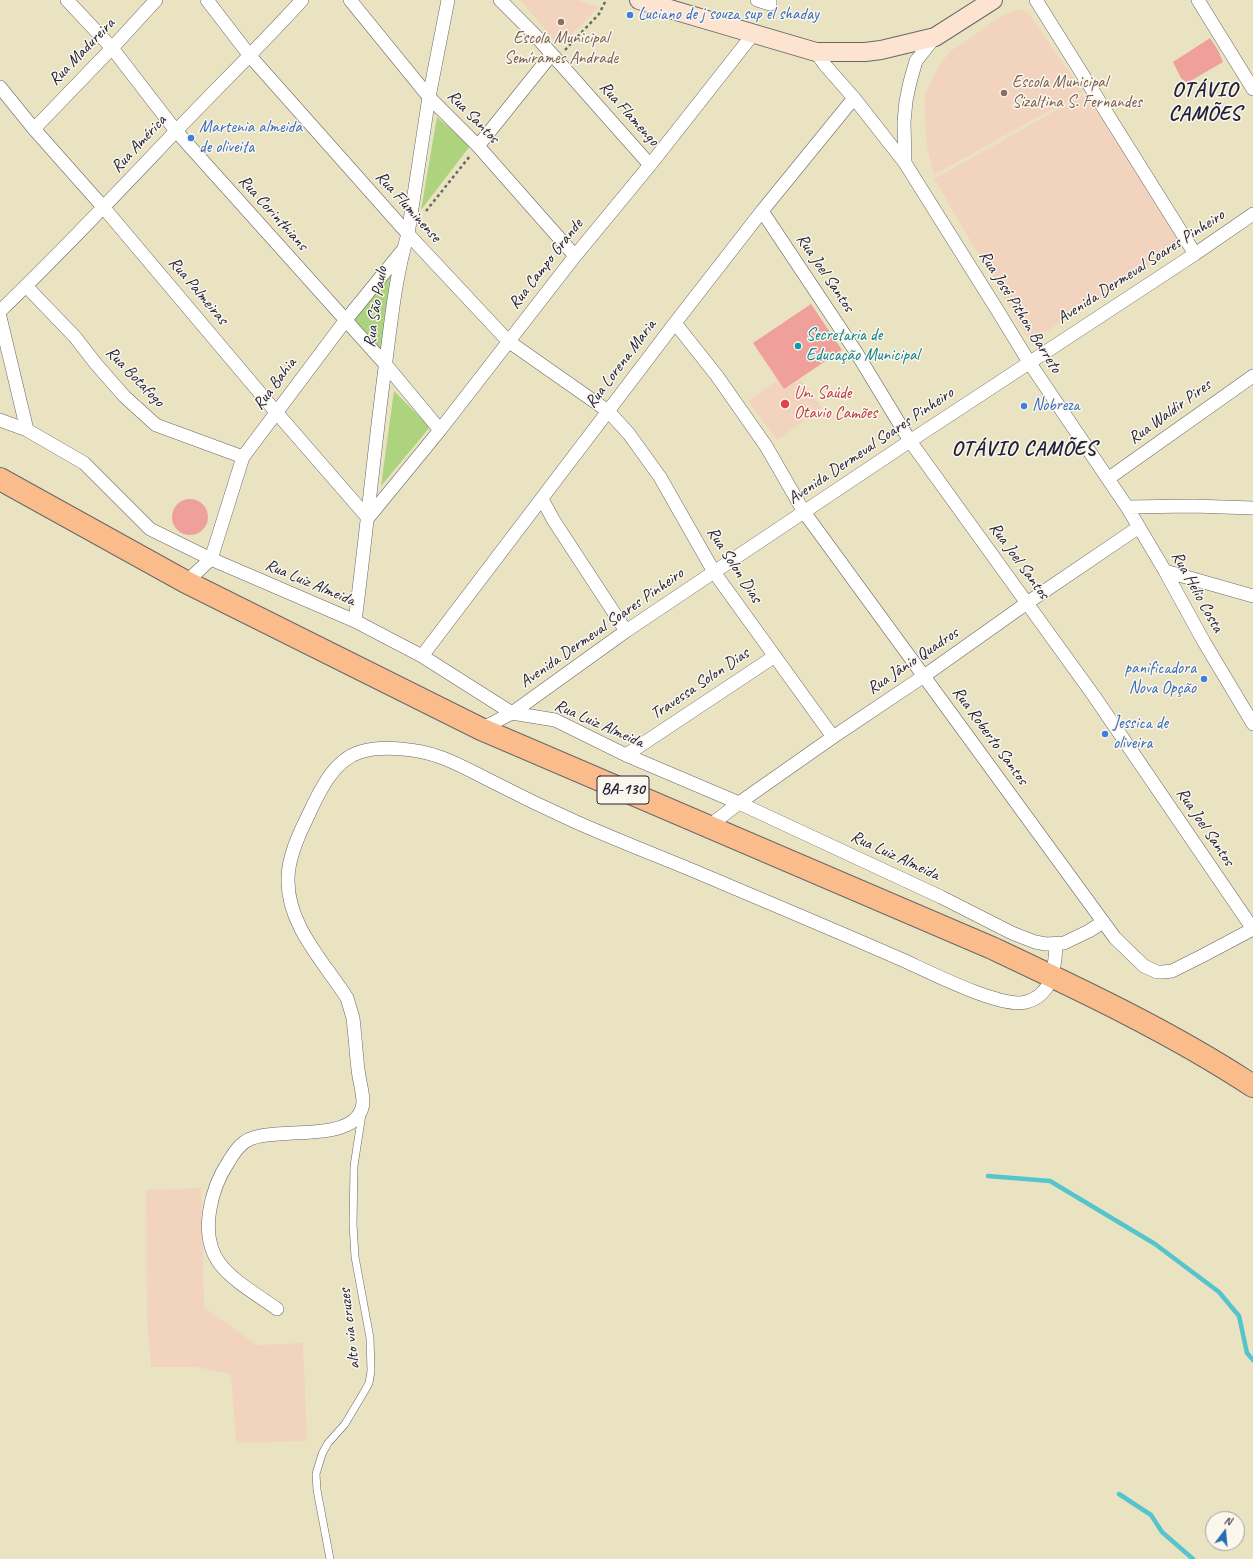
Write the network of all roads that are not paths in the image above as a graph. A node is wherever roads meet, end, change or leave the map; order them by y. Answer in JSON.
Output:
{"nodes":[{"id":1,"x":67,"y":0,"type":"edge"},
{"id":2,"x":156,"y":0,"type":"edge"},
{"id":3,"x":207,"y":0,"type":"edge"},
{"id":4,"x":302,"y":0,"type":"edge"},
{"id":5,"x":350,"y":0,"type":"edge"},
{"id":6,"x":448,"y":0,"type":"edge"},
{"id":7,"x":500,"y":0,"type":"edge"},
{"id":8,"x":639,"y":0,"type":"edge"},
{"id":9,"x":757,"y":0,"type":"edge"},
{"id":10,"x":993,"y":0,"type":"edge"},
{"id":11,"x":1036,"y":0,"type":"edge"},
{"id":12,"x":1198,"y":0,"type":"edge"},
{"id":13,"x":770,"y":2,"type":"edge"},
{"id":14,"x":754,"y":33,"type":"junction"},
{"id":15,"x":935,"y":37,"type":"junction"},
{"id":16,"x":112,"y":48,"type":"junction"},
{"id":17,"x":816,"y":52,"type":"junction"},
{"id":18,"x":551,"y":55,"type":"junction"},
{"id":19,"x":250,"y":56,"type":"junction"},
{"id":20,"x":0,"y":87,"type":"edge"},
{"id":21,"x":1253,"y":89,"type":"edge"},
{"id":22,"x":429,"y":98,"type":"junction"},
{"id":23,"x":854,"y":98,"type":"junction"},
{"id":24,"x":34,"y":129,"type":"junction"},
{"id":25,"x":176,"y":131,"type":"junction"},
{"id":26,"x":478,"y":146,"type":"junction"},
{"id":27,"x":905,"y":163,"type":"junction"},
{"id":28,"x":650,"y":165,"type":"junction"},
{"id":29,"x":104,"y":208,"type":"junction"},
{"id":30,"x":762,"y":211,"type":"junction"},
{"id":31,"x":1253,"y":214,"type":"edge"},
{"id":32,"x":408,"y":234,"type":"junction"},
{"id":33,"x":403,"y":249,"type":"junction"},
{"id":34,"x":1196,"y":254,"type":"junction"},
{"id":35,"x":575,"y":256,"type":"junction"},
{"id":36,"x":26,"y":286,"type":"junction"},
{"id":37,"x":0,"y":310,"type":"edge"},
{"id":38,"x":0,"y":317,"type":"edge"},
{"id":39,"x":345,"y":321,"type":"junction"},
{"id":40,"x":675,"y":323,"type":"junction"},
{"id":41,"x":508,"y":341,"type":"junction"},
{"id":42,"x":1029,"y":362,"type":"junction"},
{"id":43,"x":386,"y":366,"type":"junction"},
{"id":44,"x":1253,"y":376,"type":"edge"},
{"id":45,"x":608,"y":411,"type":"junction"},
{"id":46,"x":276,"y":412,"type":"junction"},
{"id":47,"x":0,"y":420,"type":"edge"},
{"id":48,"x":27,"y":430,"type":"junction"},
{"id":49,"x":440,"y":430,"type":"junction"},
{"id":50,"x":910,"y":441,"type":"junction"},
{"id":51,"x":243,"y":457,"type":"junction"},
{"id":52,"x":1109,"y":478,"type":"junction"},
{"id":53,"x":0,"y":479,"type":"edge"},
{"id":54,"x":542,"y":499,"type":"junction"},
{"id":55,"x":1127,"y":507,"type":"junction"},
{"id":56,"x":1253,"y":508,"type":"edge"},
{"id":57,"x":804,"y":512,"type":"junction"},
{"id":58,"x":368,"y":518,"type":"junction"},
{"id":59,"x":1139,"y":527,"type":"junction"},
{"id":60,"x":211,"y":559,"type":"junction"},
{"id":61,"x":1165,"y":571,"type":"junction"},
{"id":62,"x":714,"y":572,"type":"junction"},
{"id":63,"x":186,"y":582,"type":"junction"},
{"id":64,"x":1253,"y":596,"type":"edge"},
{"id":65,"x":1027,"y":603,"type":"junction"},
{"id":66,"x":355,"y":621,"type":"junction"},
{"id":67,"x":626,"y":631,"type":"junction"},
{"id":68,"x":422,"y":656,"type":"junction"},
{"id":69,"x":775,"y":656,"type":"junction"},
{"id":70,"x":924,"y":676,"type":"junction"},
{"id":71,"x":512,"y":713,"type":"junction"},
{"id":72,"x":1253,"y":724,"type":"edge"},
{"id":73,"x":481,"y":729,"type":"junction"},
{"id":74,"x":833,"y":737,"type":"junction"},
{"id":75,"x":626,"y":755,"type":"junction"},
{"id":76,"x":739,"y":803,"type":"junction"},
{"id":77,"x":708,"y":827,"type":"junction"},
{"id":78,"x":1103,"y":922,"type":"junction"},
{"id":79,"x":1253,"y":929,"type":"edge"},
{"id":80,"x":1056,"y":945,"type":"junction"},
{"id":81,"x":1052,"y":977,"type":"junction"},
{"id":82,"x":1253,"y":1086,"type":"edge"},
{"id":83,"x":363,"y":1104,"type":"junction"},
{"id":84,"x":277,"y":1309,"type":"dead end"},
{"id":85,"x":330,"y":1559,"type":"edge"}],
"edges":[{"from":1,"to":16,"type":"street","name":"Rua Corinthians"},
{"from":2,"to":16,"type":"street","name":"Rua Madureira"},
{"from":3,"to":19,"type":"street","name":"Rua Fluminense"},
{"from":4,"to":19,"type":"street","name":"Rua América"},
{"from":5,"to":22,"type":"street","name":"Rua Santos"},
{"from":6,"to":22,"type":"street","name":"Rua São Paulo"},
{"from":7,"to":18,"type":"street","name":"Rua Flamengo"},
{"from":8,"to":14,"type":"street"},
{"from":9,"to":13,"type":"street"},
{"from":10,"to":15,"type":"street"},
{"from":11,"to":34,"type":"street"},
{"from":12,"to":21,"type":"street"},
{"from":14,"to":17,"type":"street"},
{"from":14,"to":28,"type":"street","name":"Rua Campo Grande"},
{"from":15,"to":17,"type":"street"},
{"from":15,"to":27,"type":"street"},
{"from":16,"to":24,"type":"street","name":"Rua Madureira"},
{"from":16,"to":25,"type":"street","name":"Rua Corinthians"},
{"from":17,"to":23,"type":"street","name":"Rua José Pithon Barreto"},
{"from":18,"to":26,"type":"street"},
{"from":18,"to":28,"type":"street","name":"Rua Flamengo"},
{"from":19,"to":25,"type":"street","name":"Rua América"},
{"from":19,"to":32,"type":"street","name":"Rua Fluminense"},
{"from":20,"to":24,"type":"street","name":"Rua Palmeiras"},
{"from":22,"to":26,"type":"street","name":"Rua Santos"},
{"from":22,"to":32,"type":"street","name":"Rua São Paulo"},
{"from":23,"to":27,"type":"street","name":"Rua José Pithon Barreto"},
{"from":23,"to":30,"type":"street","name":"Rua Lorena Maria"},
{"from":24,"to":29,"type":"street","name":"Rua Palmeiras"},
{"from":25,"to":29,"type":"street","name":"Rua América"},
{"from":25,"to":39,"type":"street","name":"Rua Corinthians"},
{"from":26,"to":35,"type":"street","name":"Rua Santos"},
{"from":27,"to":42,"type":"street","name":"Rua José Pithon Barreto"},
{"from":28,"to":35,"type":"street","name":"Rua Campo Grande"},
{"from":29,"to":36,"type":"street","name":"Rua América"},
{"from":29,"to":46,"type":"street","name":"Rua Palmeiras"},
{"from":30,"to":40,"type":"street","name":"Rua Lorena Maria"},
{"from":30,"to":50,"type":"street","name":"Rua Joel Santos"},
{"from":31,"to":34,"type":"street","name":"Avenida Dermeval Soares Pinheiro"},
{"from":32,"to":33,"type":"street","name":"Rua São Paulo"},
{"from":32,"to":41,"type":"street","name":"Rua Fluminense"},
{"from":33,"to":39,"type":"street","name":"Rua Bahia"},
{"from":33,"to":43,"type":"street","name":"Rua São Paulo"},
{"from":34,"to":42,"type":"street","name":"Avenida Dermeval Soares Pinheiro"},
{"from":35,"to":41,"type":"street","name":"Rua Campo Grande"},
{"from":36,"to":37,"type":"street","name":"Rua América"},
{"from":36,"to":51,"type":"street","name":"Rua Botafogo"},
{"from":38,"to":48,"type":"street"},
{"from":39,"to":43,"type":"street","name":"Rua Corinthians"},
{"from":39,"to":46,"type":"street","name":"Rua Bahia"},
{"from":40,"to":45,"type":"street","name":"Rua Lorena Maria"},
{"from":40,"to":57,"type":"street","name":"Rua Roberto Santos"},
{"from":41,"to":45,"type":"street","name":"Rua Fluminense"},
{"from":41,"to":49,"type":"street","name":"Rua Campo Grande"},
{"from":42,"to":50,"type":"street","name":"Avenida Dermeval Soares Pinheiro"},
{"from":42,"to":52,"type":"street","name":"Rua José Pithon Barreto"},
{"from":43,"to":49,"type":"street","name":"Rua Corinthians"},
{"from":43,"to":58,"type":"street","name":"Rua São Paulo"},
{"from":44,"to":52,"type":"street","name":"Rua Waldir Pires"},
{"from":45,"to":54,"type":"street","name":"Rua Lorena Maria"},
{"from":45,"to":62,"type":"street","name":"Rua Solon Dias"},
{"from":46,"to":51,"type":"street","name":"Rua Bahia"},
{"from":46,"to":58,"type":"street","name":"Rua Palmeiras"},
{"from":47,"to":48,"type":"street","name":"Rua Luiz Almeida"},
{"from":48,"to":60,"type":"street","name":"Rua Luiz Almeida"},
{"from":49,"to":58,"type":"street","name":"Rua Campo Grande"},
{"from":50,"to":57,"type":"street","name":"Avenida Dermeval Soares Pinheiro"},
{"from":50,"to":65,"type":"street","name":"Rua Joel Santos"},
{"from":51,"to":60,"type":"street","name":"Rua Bahia"},
{"from":52,"to":55,"type":"street","name":"Rua Helio Costa"},
{"from":53,"to":63,"type":"highway","number":"BA-130"},
{"from":54,"to":67,"type":"street"},
{"from":54,"to":68,"type":"street","name":"Rua Lorena Maria"},
{"from":55,"to":56,"type":"street"},
{"from":55,"to":59,"type":"street","name":"Rua Helio Costa"},
{"from":57,"to":62,"type":"street","name":"Avenida Dermeval Soares Pinheiro"},
{"from":57,"to":70,"type":"street","name":"Rua Roberto Santos"},
{"from":58,"to":66,"type":"street","name":"Rua São Paulo"},
{"from":59,"to":61,"type":"street","name":"Rua Helio Costa"},
{"from":59,"to":65,"type":"street","name":"Rua Jânio Quadros"},
{"from":60,"to":63,"type":"street"},
{"from":60,"to":66,"type":"street","name":"Rua Luiz Almeida"},
{"from":61,"to":64,"type":"street"},
{"from":61,"to":72,"type":"street","name":"Rua Helio Costa"},
{"from":62,"to":67,"type":"street","name":"Avenida Dermeval Soares Pinheiro"},
{"from":62,"to":69,"type":"street","name":"Rua Solon Dias"},
{"from":63,"to":73,"type":"highway","number":"BA-130"},
{"from":65,"to":70,"type":"street","name":"Rua Jânio Quadros"},
{"from":65,"to":79,"type":"street","name":"Rua Joel Santos"},
{"from":66,"to":68,"type":"street","name":"Rua Luiz Almeida"},
{"from":67,"to":71,"type":"street","name":"Avenida Dermeval Soares Pinheiro"},
{"from":68,"to":71,"type":"street","name":"Rua Luiz Almeida"},
{"from":69,"to":74,"type":"street","name":"Rua Solon Dias"},
{"from":69,"to":75,"type":"street","name":"Travessa Solon Dias"},
{"from":70,"to":74,"type":"street","name":"Rua Jânio Quadros"},
{"from":70,"to":78,"type":"street","name":"Rua Roberto Santos"},
{"from":71,"to":73,"type":"street","name":"Avenida Dermeval Soares Pinheiro"},
{"from":71,"to":75,"type":"street","name":"Rua Luiz Almeida"},
{"from":73,"to":77,"type":"highway","number":"BA-130"},
{"from":74,"to":76,"type":"street","name":"Rua Jânio Quadros"},
{"from":75,"to":76,"type":"street","name":"Rua Luiz Almeida"},
{"from":76,"to":77,"type":"street","name":"Rua Jânio Quadros"},
{"from":76,"to":80,"type":"street","name":"Rua Luiz Almeida"},
{"from":77,"to":81,"type":"highway","number":"BA-130"},
{"from":78,"to":79,"type":"street","name":"Rua Roberto Santos"},
{"from":78,"to":80,"type":"street","name":"Rua Luiz Almeida"},
{"from":80,"to":81,"type":"street"},
{"from":81,"to":82,"type":"highway","number":"BA-130"},
{"from":81,"to":83,"type":"street"},
{"from":83,"to":84,"type":"street"},
{"from":83,"to":85,"type":"lane","name":"alto via cruzes"}]}
